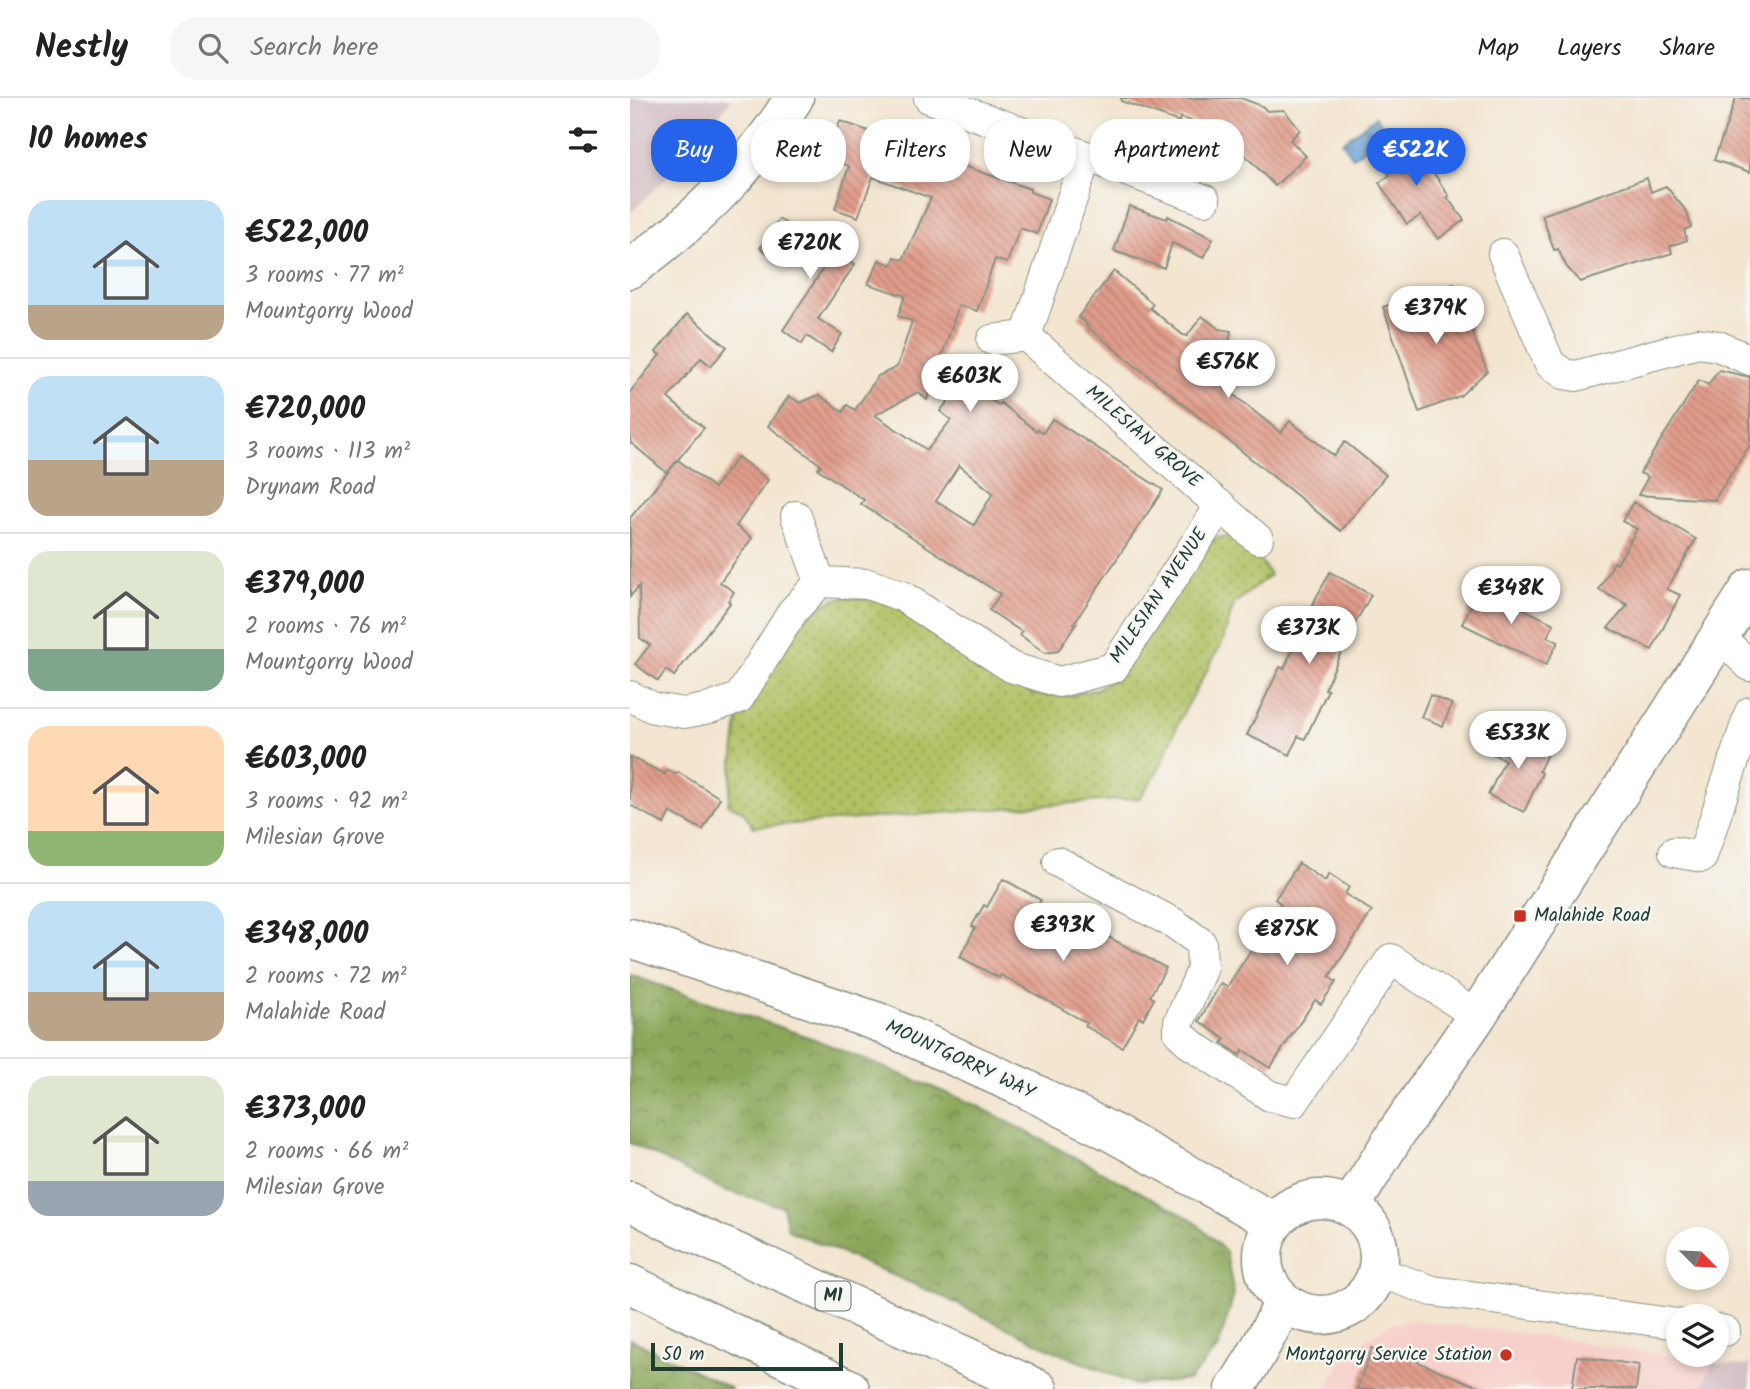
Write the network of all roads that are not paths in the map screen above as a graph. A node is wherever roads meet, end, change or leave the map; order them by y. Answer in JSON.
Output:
{"nodes":[{"id":1,"x":794,"y":98,"type":"edge"},
{"id":2,"x":929,"y":98,"type":"edge"},
{"id":3,"x":1086,"y":157,"type":"junction"},
{"id":4,"x":1205,"y":200,"type":"dead end"},
{"id":5,"x":1503,"y":254,"type":"dead end"},
{"id":6,"x":630,"y":269,"type":"edge"},
{"id":7,"x":1026,"y":336,"type":"junction"},
{"id":8,"x":992,"y":340,"type":"dead end"},
{"id":9,"x":1750,"y":360,"type":"edge"},
{"id":10,"x":1221,"y":505,"type":"junction"},
{"id":11,"x":796,"y":516,"type":"dead end"},
{"id":12,"x":1258,"y":539,"type":"dead end"},
{"id":13,"x":820,"y":582,"type":"junction"},
{"id":14,"x":1750,"y":588,"type":"edge"},
{"id":15,"x":1719,"y":636,"type":"junction"},
{"id":16,"x":1750,"y":666,"type":"edge"},
{"id":17,"x":630,"y":695,"type":"edge"},
{"id":18,"x":1750,"y":712,"type":"edge"},
{"id":19,"x":1674,"y":852,"type":"dead end"},
{"id":20,"x":1058,"y":862,"type":"dead end"},
{"id":21,"x":630,"y":938,"type":"edge"},
{"id":22,"x":1477,"y":1016,"type":"junction"},
{"id":23,"x":630,"y":1201,"type":"edge"},
{"id":24,"x":1351,"y":1206,"type":"junction"},
{"id":25,"x":1274,"y":1222,"type":"junction"},
{"id":26,"x":1378,"y":1272,"type":"junction"},
{"id":27,"x":630,"y":1284,"type":"edge"},
{"id":28,"x":1284,"y":1303,"type":"junction"},
{"id":29,"x":1666,"y":1322,"type":"edge"},
{"id":30,"x":850,"y":1389,"type":"edge"},
{"id":31,"x":1038,"y":1389,"type":"edge"},
{"id":32,"x":1235,"y":1389,"type":"edge"}],
"edges":[{"from":1,"to":6,"type":"main road"},
{"from":2,"to":3,"type":"street"},
{"from":3,"to":4,"type":"street"},
{"from":3,"to":7,"type":"street"},
{"from":5,"to":9,"type":"street"},
{"from":7,"to":8,"type":"street"},
{"from":7,"to":10,"type":"street","name":"MILESIAN GROVE"},
{"from":10,"to":12,"type":"street","name":"MILESIAN GROVE"},
{"from":10,"to":13,"type":"street","name":"MILESIAN AVENUE"},
{"from":11,"to":13,"type":"street"},
{"from":13,"to":17,"type":"street"},
{"from":14,"to":15,"type":"main road"},
{"from":15,"to":16,"type":"street"},
{"from":15,"to":22,"type":"main road"},
{"from":18,"to":19,"type":"street"},
{"from":20,"to":22,"type":"street"},
{"from":21,"to":25,"type":"main road","name":"MOUNTGORRY WAY"},
{"from":22,"to":24,"type":"main road"},
{"from":23,"to":31,"type":"main road","number":"M1"},
{"from":24,"to":25,"type":"main road"},
{"from":24,"to":26,"type":"main road"},
{"from":25,"to":28,"type":"main road"},
{"from":26,"to":28,"type":"main road"},
{"from":26,"to":29,"type":"street"},
{"from":27,"to":30,"type":"main road"},
{"from":28,"to":32,"type":"main road"}]}
